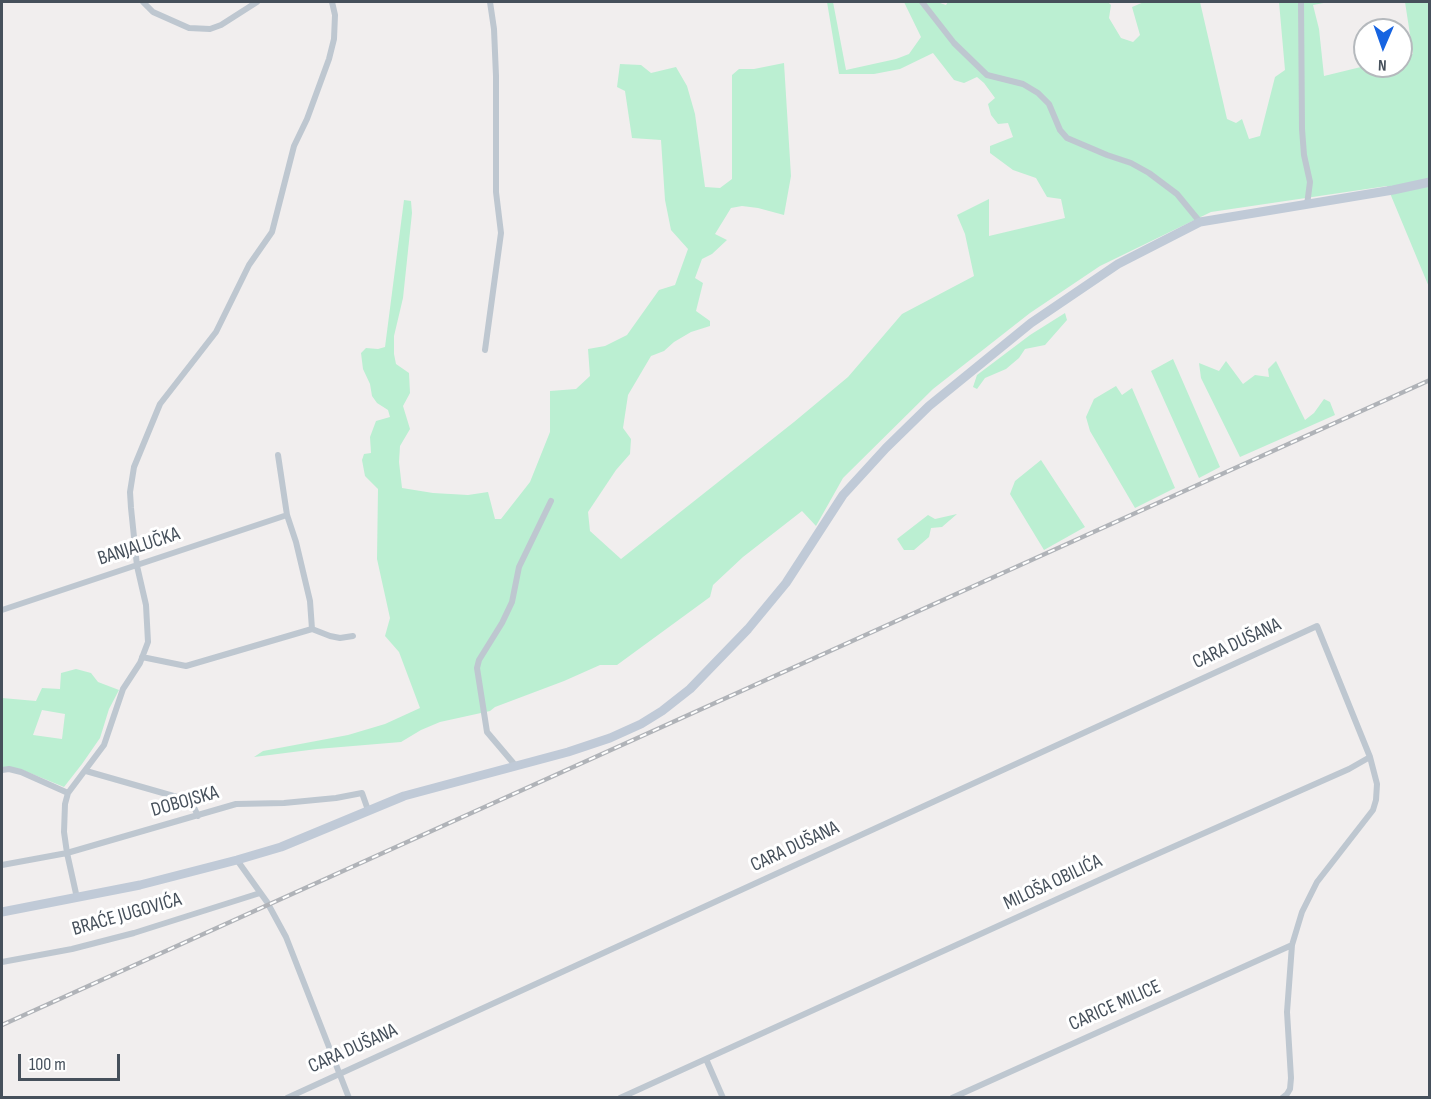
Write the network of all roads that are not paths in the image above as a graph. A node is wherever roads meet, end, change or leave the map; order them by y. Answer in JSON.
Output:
{"nodes":[{"id":1,"x":143,"y":2,"type":"edge"},
{"id":2,"x":257,"y":2,"type":"edge"},
{"id":3,"x":332,"y":2,"type":"edge"},
{"id":4,"x":490,"y":2,"type":"edge"},
{"id":5,"x":922,"y":2,"type":"edge"},
{"id":6,"x":1301,"y":2,"type":"edge"},
{"id":7,"x":1430,"y":182,"type":"edge"},
{"id":8,"x":1307,"y":204,"type":"junction"},
{"id":9,"x":1200,"y":222,"type":"junction"},
{"id":10,"x":485,"y":350,"type":"dead end"},
{"id":11,"x":278,"y":455,"type":"dead end"},
{"id":12,"x":550,"y":501,"type":"dead end"},
{"id":13,"x":287,"y":515,"type":"junction"},
{"id":14,"x":137,"y":566,"type":"junction"},
{"id":15,"x":2,"y":610,"type":"edge"},
{"id":16,"x":312,"y":629,"type":"junction"},
{"id":17,"x":353,"y":636,"type":"dead end"},
{"id":18,"x":142,"y":657,"type":"junction"},
{"id":19,"x":1370,"y":758,"type":"junction"},
{"id":20,"x":515,"y":765,"type":"junction"},
{"id":21,"x":2,"y":770,"type":"edge"},
{"id":22,"x":86,"y":771,"type":"junction"},
{"id":23,"x":68,"y":793,"type":"junction"},
{"id":24,"x":368,"y":810,"type":"junction"},
{"id":25,"x":198,"y":816,"type":"junction"},
{"id":26,"x":67,"y":853,"type":"junction"},
{"id":27,"x":237,"y":860,"type":"junction"},
{"id":28,"x":2,"y":865,"type":"edge"},
{"id":29,"x":260,"y":893,"type":"junction"},
{"id":30,"x":78,"y":899,"type":"junction"},
{"id":31,"x":2,"y":912,"type":"edge"},
{"id":32,"x":1292,"y":945,"type":"junction"},
{"id":33,"x":2,"y":962,"type":"edge"},
{"id":34,"x":706,"y":1059,"type":"junction"},
{"id":35,"x":339,"y":1074,"type":"junction"},
{"id":36,"x":1282,"y":1097,"type":"edge"},
{"id":37,"x":287,"y":1098,"type":"edge"},
{"id":38,"x":349,"y":1098,"type":"edge"},
{"id":39,"x":620,"y":1098,"type":"edge"},
{"id":40,"x":723,"y":1098,"type":"edge"},
{"id":41,"x":952,"y":1098,"type":"edge"}],
"edges":[{"from":1,"to":2,"type":"street"},
{"from":3,"to":14,"type":"street"},
{"from":4,"to":10,"type":"street"},
{"from":5,"to":9,"type":"street"},
{"from":6,"to":8,"type":"street"},
{"from":7,"to":8,"type":"main road"},
{"from":8,"to":9,"type":"main road"},
{"from":9,"to":20,"type":"main road"},
{"from":11,"to":13,"type":"street"},
{"from":12,"to":20,"type":"street"},
{"from":13,"to":14,"type":"street","name":"BANJALUČKA"},
{"from":13,"to":16,"type":"street"},
{"from":14,"to":15,"type":"street","name":"BANJALUČKA"},
{"from":14,"to":18,"type":"street"},
{"from":16,"to":17,"type":"street"},
{"from":16,"to":18,"type":"street"},
{"from":18,"to":22,"type":"street"},
{"from":19,"to":32,"type":"street"},
{"from":19,"to":34,"type":"street","name":"MILOŠA OBILIĆA"},
{"from":19,"to":35,"type":"street","name":"CARA DUŠANA"},
{"from":20,"to":24,"type":"main road"},
{"from":21,"to":23,"type":"street"},
{"from":22,"to":23,"type":"street"},
{"from":22,"to":25,"type":"street"},
{"from":23,"to":26,"type":"street"},
{"from":24,"to":25,"type":"street","name":"DOBOJSKA"},
{"from":24,"to":27,"type":"main road"},
{"from":25,"to":26,"type":"street","name":"DOBOJSKA"},
{"from":26,"to":28,"type":"street","name":"DOBOJSKA"},
{"from":26,"to":30,"type":"street"},
{"from":27,"to":29,"type":"street"},
{"from":27,"to":30,"type":"main road"},
{"from":29,"to":33,"type":"street","name":"BRAĆE JUGOVIĆA"},
{"from":29,"to":35,"type":"street"},
{"from":30,"to":31,"type":"main road"},
{"from":32,"to":36,"type":"street"},
{"from":32,"to":41,"type":"street","name":"CARICE MILICE"},
{"from":34,"to":39,"type":"street","name":"MILOŠA OBILIĆA"},
{"from":34,"to":40,"type":"street"},
{"from":35,"to":37,"type":"street","name":"CARA DUŠANA"},
{"from":35,"to":38,"type":"street"}]}
